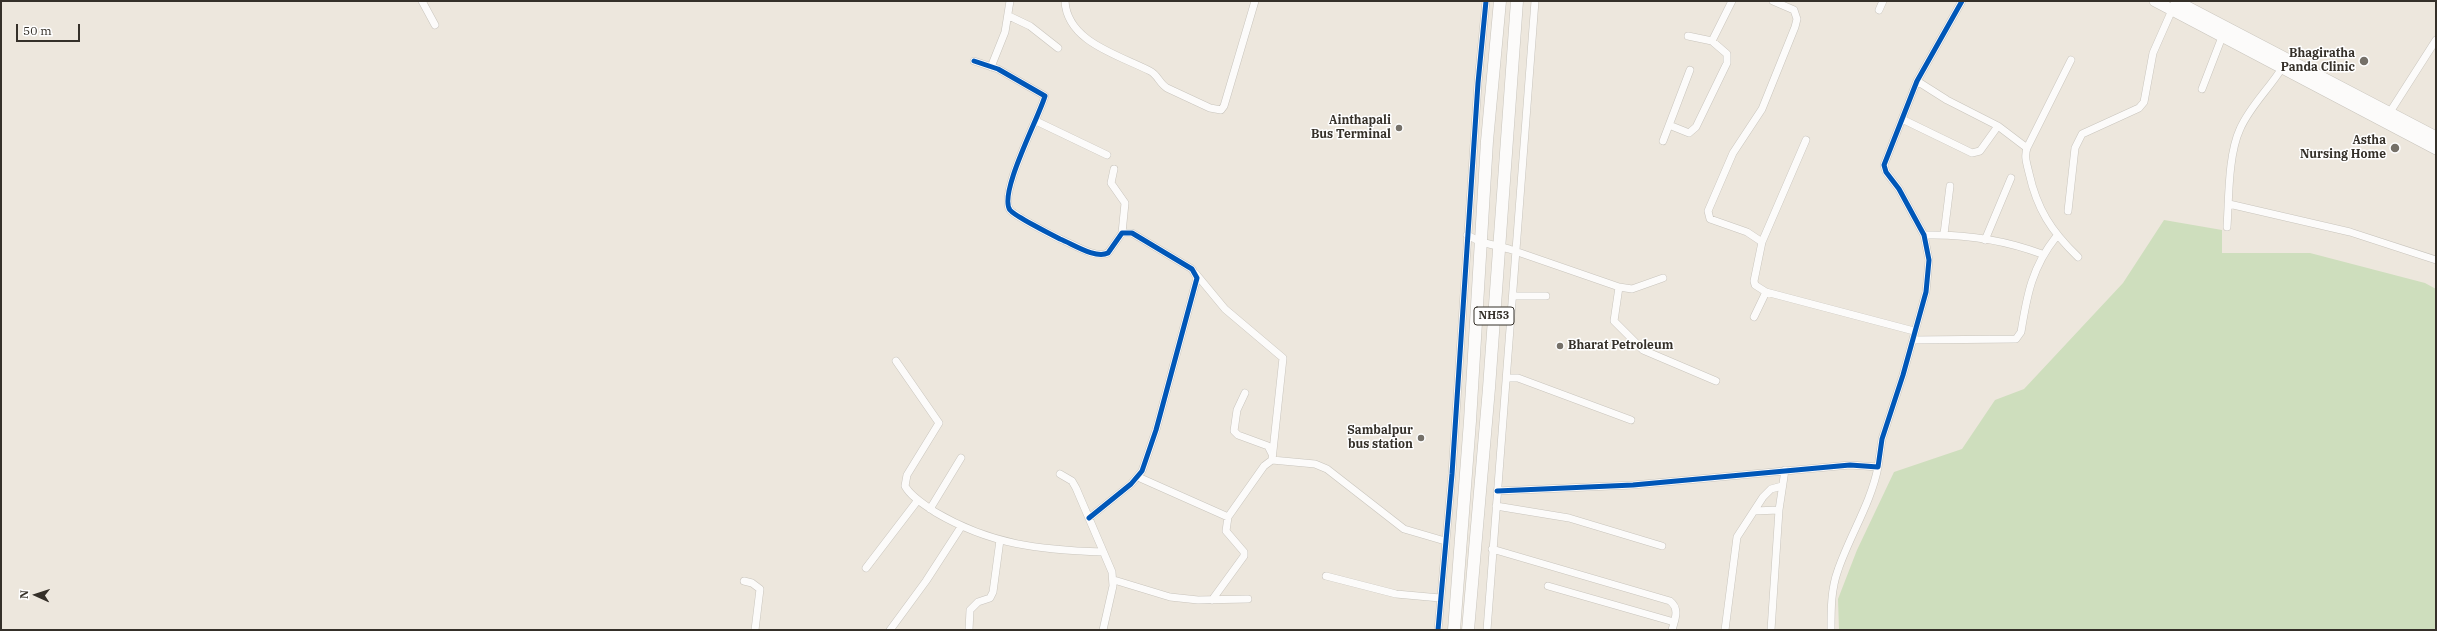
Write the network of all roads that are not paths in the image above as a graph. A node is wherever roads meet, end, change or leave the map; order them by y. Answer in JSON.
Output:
{"nodes":[{"id":1,"x":422,"y":1,"type":"edge"},
{"id":2,"x":1010,"y":1,"type":"edge"},
{"id":3,"x":1064,"y":1,"type":"edge"},
{"id":4,"x":1255,"y":1,"type":"edge"},
{"id":5,"x":1486,"y":1,"type":"edge"},
{"id":6,"x":1500,"y":1,"type":"edge"},
{"id":7,"x":1517,"y":1,"type":"edge"},
{"id":8,"x":1535,"y":1,"type":"edge"},
{"id":9,"x":1732,"y":1,"type":"edge"},
{"id":10,"x":1773,"y":1,"type":"edge"},
{"id":11,"x":1883,"y":1,"type":"edge"},
{"id":12,"x":1962,"y":1,"type":"edge"},
{"id":13,"x":2155,"y":1,"type":"edge"},
{"id":14,"x":2174,"y":5,"type":"edge"},
{"id":15,"x":2190,"y":5,"type":"edge"},
{"id":16,"x":1878,"y":10,"type":"dead end"},
{"id":17,"x":1009,"y":16,"type":"junction"},
{"id":18,"x":435,"y":25,"type":"dead end"},
{"id":19,"x":1688,"y":36,"type":"dead end"},
{"id":20,"x":2222,"y":37,"type":"junction"},
{"id":21,"x":2436,"y":40,"type":"edge"},
{"id":22,"x":1712,"y":41,"type":"junction"},
{"id":23,"x":1058,"y":48,"type":"dead end"},
{"id":24,"x":2071,"y":60,"type":"dead end"},
{"id":25,"x":974,"y":61,"type":"dead end"},
{"id":26,"x":991,"y":67,"type":"junction"},
{"id":27,"x":2282,"y":68,"type":"junction"},
{"id":28,"x":1690,"y":70,"type":"dead end"},
{"id":29,"x":1917,"y":81,"type":"junction"},
{"id":30,"x":2202,"y":89,"type":"dead end"},
{"id":31,"x":2390,"y":112,"type":"junction"},
{"id":32,"x":1904,"y":120,"type":"junction"},
{"id":33,"x":1036,"y":121,"type":"junction"},
{"id":34,"x":1669,"y":125,"type":"junction"},
{"id":35,"x":1998,"y":126,"type":"junction"},
{"id":36,"x":2436,"y":137,"type":"edge"},
{"id":37,"x":1806,"y":140,"type":"dead end"},
{"id":38,"x":1663,"y":141,"type":"dead end"},
{"id":39,"x":2026,"y":148,"type":"junction"},
{"id":40,"x":2436,"y":150,"type":"edge"},
{"id":41,"x":1107,"y":156,"type":"dead end"},
{"id":42,"x":1114,"y":169,"type":"dead end"},
{"id":43,"x":2011,"y":178,"type":"dead end"},
{"id":44,"x":1950,"y":186,"type":"dead end"},
{"id":45,"x":2229,"y":204,"type":"junction"},
{"id":46,"x":2068,"y":211,"type":"dead end"},
{"id":47,"x":2227,"y":227,"type":"dead end"},
{"id":48,"x":1122,"y":233,"type":"junction"},
{"id":49,"x":1944,"y":234,"type":"junction"},
{"id":50,"x":1467,"y":235,"type":"junction"},
{"id":51,"x":1924,"y":235,"type":"junction"},
{"id":52,"x":2056,"y":237,"type":"junction"},
{"id":53,"x":1985,"y":240,"type":"junction"},
{"id":54,"x":1481,"y":242,"type":"junction"},
{"id":55,"x":1762,"y":242,"type":"junction"},
{"id":56,"x":1498,"y":248,"type":"junction"},
{"id":57,"x":1517,"y":252,"type":"junction"},
{"id":58,"x":2042,"y":254,"type":"junction"},
{"id":59,"x":2078,"y":257,"type":"dead end"},
{"id":60,"x":2436,"y":260,"type":"edge"},
{"id":61,"x":1196,"y":274,"type":"junction"},
{"id":62,"x":1663,"y":278,"type":"dead end"},
{"id":63,"x":1619,"y":287,"type":"junction"},
{"id":64,"x":1766,"y":292,"type":"junction"},
{"id":65,"x":1513,"y":296,"type":"junction"},
{"id":66,"x":1546,"y":296,"type":"dead end"},
{"id":67,"x":1754,"y":317,"type":"dead end"},
{"id":68,"x":1914,"y":331,"type":"junction"},
{"id":69,"x":1913,"y":340,"type":"junction"},
{"id":70,"x":896,"y":361,"type":"dead end"},
{"id":71,"x":1507,"y":378,"type":"junction"},
{"id":72,"x":1716,"y":381,"type":"dead end"},
{"id":73,"x":1245,"y":393,"type":"dead end"},
{"id":74,"x":1631,"y":420,"type":"dead end"},
{"id":75,"x":961,"y":458,"type":"dead end"},
{"id":76,"x":1272,"y":460,"type":"junction"},
{"id":77,"x":1878,"y":467,"type":"junction"},
{"id":78,"x":1785,"y":470,"type":"junction"},
{"id":79,"x":1060,"y":474,"type":"dead end"},
{"id":80,"x":1138,"y":477,"type":"junction"},
{"id":81,"x":1782,"y":486,"type":"junction"},
{"id":82,"x":1497,"y":491,"type":"junction"},
{"id":83,"x":918,"y":500,"type":"junction"},
{"id":84,"x":1496,"y":506,"type":"junction"},
{"id":85,"x":930,"y":509,"type":"junction"},
{"id":86,"x":1779,"y":510,"type":"junction"},
{"id":87,"x":1754,"y":511,"type":"junction"},
{"id":88,"x":1228,"y":517,"type":"junction"},
{"id":89,"x":1089,"y":518,"type":"junction"},
{"id":90,"x":961,"y":527,"type":"junction"},
{"id":91,"x":1000,"y":540,"type":"junction"},
{"id":92,"x":1445,"y":541,"type":"junction"},
{"id":93,"x":1662,"y":546,"type":"dead end"},
{"id":94,"x":1492,"y":549,"type":"junction"},
{"id":95,"x":1103,"y":552,"type":"junction"},
{"id":96,"x":866,"y":568,"type":"dead end"},
{"id":97,"x":1326,"y":576,"type":"dead end"},
{"id":98,"x":1114,"y":580,"type":"junction"},
{"id":99,"x":744,"y":581,"type":"dead end"},
{"id":100,"x":1548,"y":586,"type":"dead end"},
{"id":101,"x":1440,"y":598,"type":"junction"},
{"id":102,"x":1248,"y":599,"type":"dead end"},
{"id":103,"x":1212,"y":600,"type":"junction"},
{"id":104,"x":1674,"y":622,"type":"junction"},
{"id":105,"x":756,"y":630,"type":"edge"},
{"id":106,"x":890,"y":630,"type":"edge"},
{"id":107,"x":969,"y":630,"type":"edge"},
{"id":108,"x":1103,"y":630,"type":"edge"},
{"id":109,"x":1438,"y":630,"type":"edge"},
{"id":110,"x":1454,"y":630,"type":"edge"},
{"id":111,"x":1468,"y":630,"type":"edge"},
{"id":112,"x":1487,"y":630,"type":"edge"},
{"id":113,"x":1672,"y":630,"type":"edge"},
{"id":114,"x":1725,"y":630,"type":"edge"},
{"id":115,"x":1772,"y":630,"type":"edge"},
{"id":116,"x":1831,"y":630,"type":"edge"}],
"edges":[{"from":1,"to":18,"type":"street"},
{"from":2,"to":17,"type":"street"},
{"from":3,"to":4,"type":"street"},
{"from":5,"to":50,"type":"street"},
{"from":6,"to":54,"type":"highway","number":"NH53"},
{"from":7,"to":56,"type":"highway","number":"NH53"},
{"from":8,"to":57,"type":"street"},
{"from":9,"to":22,"type":"street"},
{"from":10,"to":55,"type":"street"},
{"from":11,"to":16,"type":"street"},
{"from":12,"to":29,"type":"street"},
{"from":13,"to":14,"type":"main road"},
{"from":14,"to":15,"type":"main road"},
{"from":14,"to":20,"type":"main road"},
{"from":14,"to":46,"type":"street"},
{"from":15,"to":31,"type":"main road"},
{"from":17,"to":23,"type":"street"},
{"from":17,"to":26,"type":"street"},
{"from":19,"to":22,"type":"street"},
{"from":20,"to":27,"type":"main road"},
{"from":20,"to":30,"type":"street"},
{"from":21,"to":31,"type":"street"},
{"from":22,"to":34,"type":"street"},
{"from":24,"to":39,"type":"street"},
{"from":25,"to":26,"type":"street"},
{"from":26,"to":33,"type":"street"},
{"from":27,"to":40,"type":"main road"},
{"from":27,"to":45,"type":"street"},
{"from":28,"to":34,"type":"street"},
{"from":29,"to":32,"type":"street"},
{"from":29,"to":35,"type":"street"},
{"from":31,"to":36,"type":"main road"},
{"from":32,"to":35,"type":"street"},
{"from":32,"to":51,"type":"street"},
{"from":33,"to":41,"type":"street"},
{"from":33,"to":48,"type":"street"},
{"from":34,"to":38,"type":"street"},
{"from":35,"to":39,"type":"street"},
{"from":37,"to":55,"type":"street"},
{"from":39,"to":52,"type":"street"},
{"from":42,"to":48,"type":"street"},
{"from":43,"to":53,"type":"street"},
{"from":44,"to":49,"type":"street"},
{"from":45,"to":47,"type":"street"},
{"from":45,"to":60,"type":"street"},
{"from":48,"to":61,"type":"street"},
{"from":49,"to":51,"type":"street"},
{"from":49,"to":53,"type":"street"},
{"from":50,"to":54,"type":"street"},
{"from":50,"to":92,"type":"street"},
{"from":51,"to":68,"type":"street"},
{"from":52,"to":58,"type":"street"},
{"from":52,"to":59,"type":"street"},
{"from":53,"to":58,"type":"street"},
{"from":54,"to":56,"type":"street"},
{"from":54,"to":110,"type":"highway","number":"NH53"},
{"from":55,"to":64,"type":"street"},
{"from":56,"to":57,"type":"street"},
{"from":56,"to":111,"type":"highway","number":"NH53"},
{"from":57,"to":63,"type":"street"},
{"from":57,"to":65,"type":"street"},
{"from":58,"to":69,"type":"street"},
{"from":61,"to":76,"type":"street"},
{"from":61,"to":80,"type":"street"},
{"from":62,"to":63,"type":"street"},
{"from":63,"to":72,"type":"street"},
{"from":64,"to":67,"type":"street"},
{"from":64,"to":68,"type":"street"},
{"from":65,"to":66,"type":"street"},
{"from":65,"to":71,"type":"street"},
{"from":68,"to":69,"type":"street"},
{"from":69,"to":77,"type":"street"},
{"from":70,"to":83,"type":"street"},
{"from":71,"to":74,"type":"street"},
{"from":71,"to":82,"type":"street"},
{"from":73,"to":76,"type":"street"},
{"from":75,"to":85,"type":"street"},
{"from":76,"to":88,"type":"street"},
{"from":76,"to":92,"type":"street"},
{"from":77,"to":78,"type":"street"},
{"from":77,"to":116,"type":"street"},
{"from":78,"to":81,"type":"street"},
{"from":78,"to":82,"type":"street"},
{"from":79,"to":89,"type":"street"},
{"from":80,"to":88,"type":"street"},
{"from":80,"to":89,"type":"street"},
{"from":81,"to":86,"type":"street"},
{"from":81,"to":87,"type":"street"},
{"from":82,"to":84,"type":"street"},
{"from":83,"to":85,"type":"street"},
{"from":83,"to":96,"type":"street"},
{"from":84,"to":93,"type":"street"},
{"from":84,"to":94,"type":"street"},
{"from":85,"to":90,"type":"street"},
{"from":86,"to":87,"type":"street"},
{"from":86,"to":115,"type":"street"},
{"from":87,"to":114,"type":"street"},
{"from":88,"to":103,"type":"street"},
{"from":89,"to":95,"type":"street"},
{"from":90,"to":91,"type":"street"},
{"from":90,"to":106,"type":"street"},
{"from":91,"to":95,"type":"street"},
{"from":91,"to":107,"type":"street"},
{"from":92,"to":101,"type":"street"},
{"from":94,"to":104,"type":"street"},
{"from":94,"to":112,"type":"street"},
{"from":95,"to":98,"type":"street"},
{"from":97,"to":101,"type":"street"},
{"from":98,"to":103,"type":"street"},
{"from":98,"to":108,"type":"street"},
{"from":99,"to":105,"type":"street"},
{"from":100,"to":104,"type":"street"},
{"from":101,"to":109,"type":"street"},
{"from":102,"to":103,"type":"street"},
{"from":104,"to":113,"type":"street"}]}
